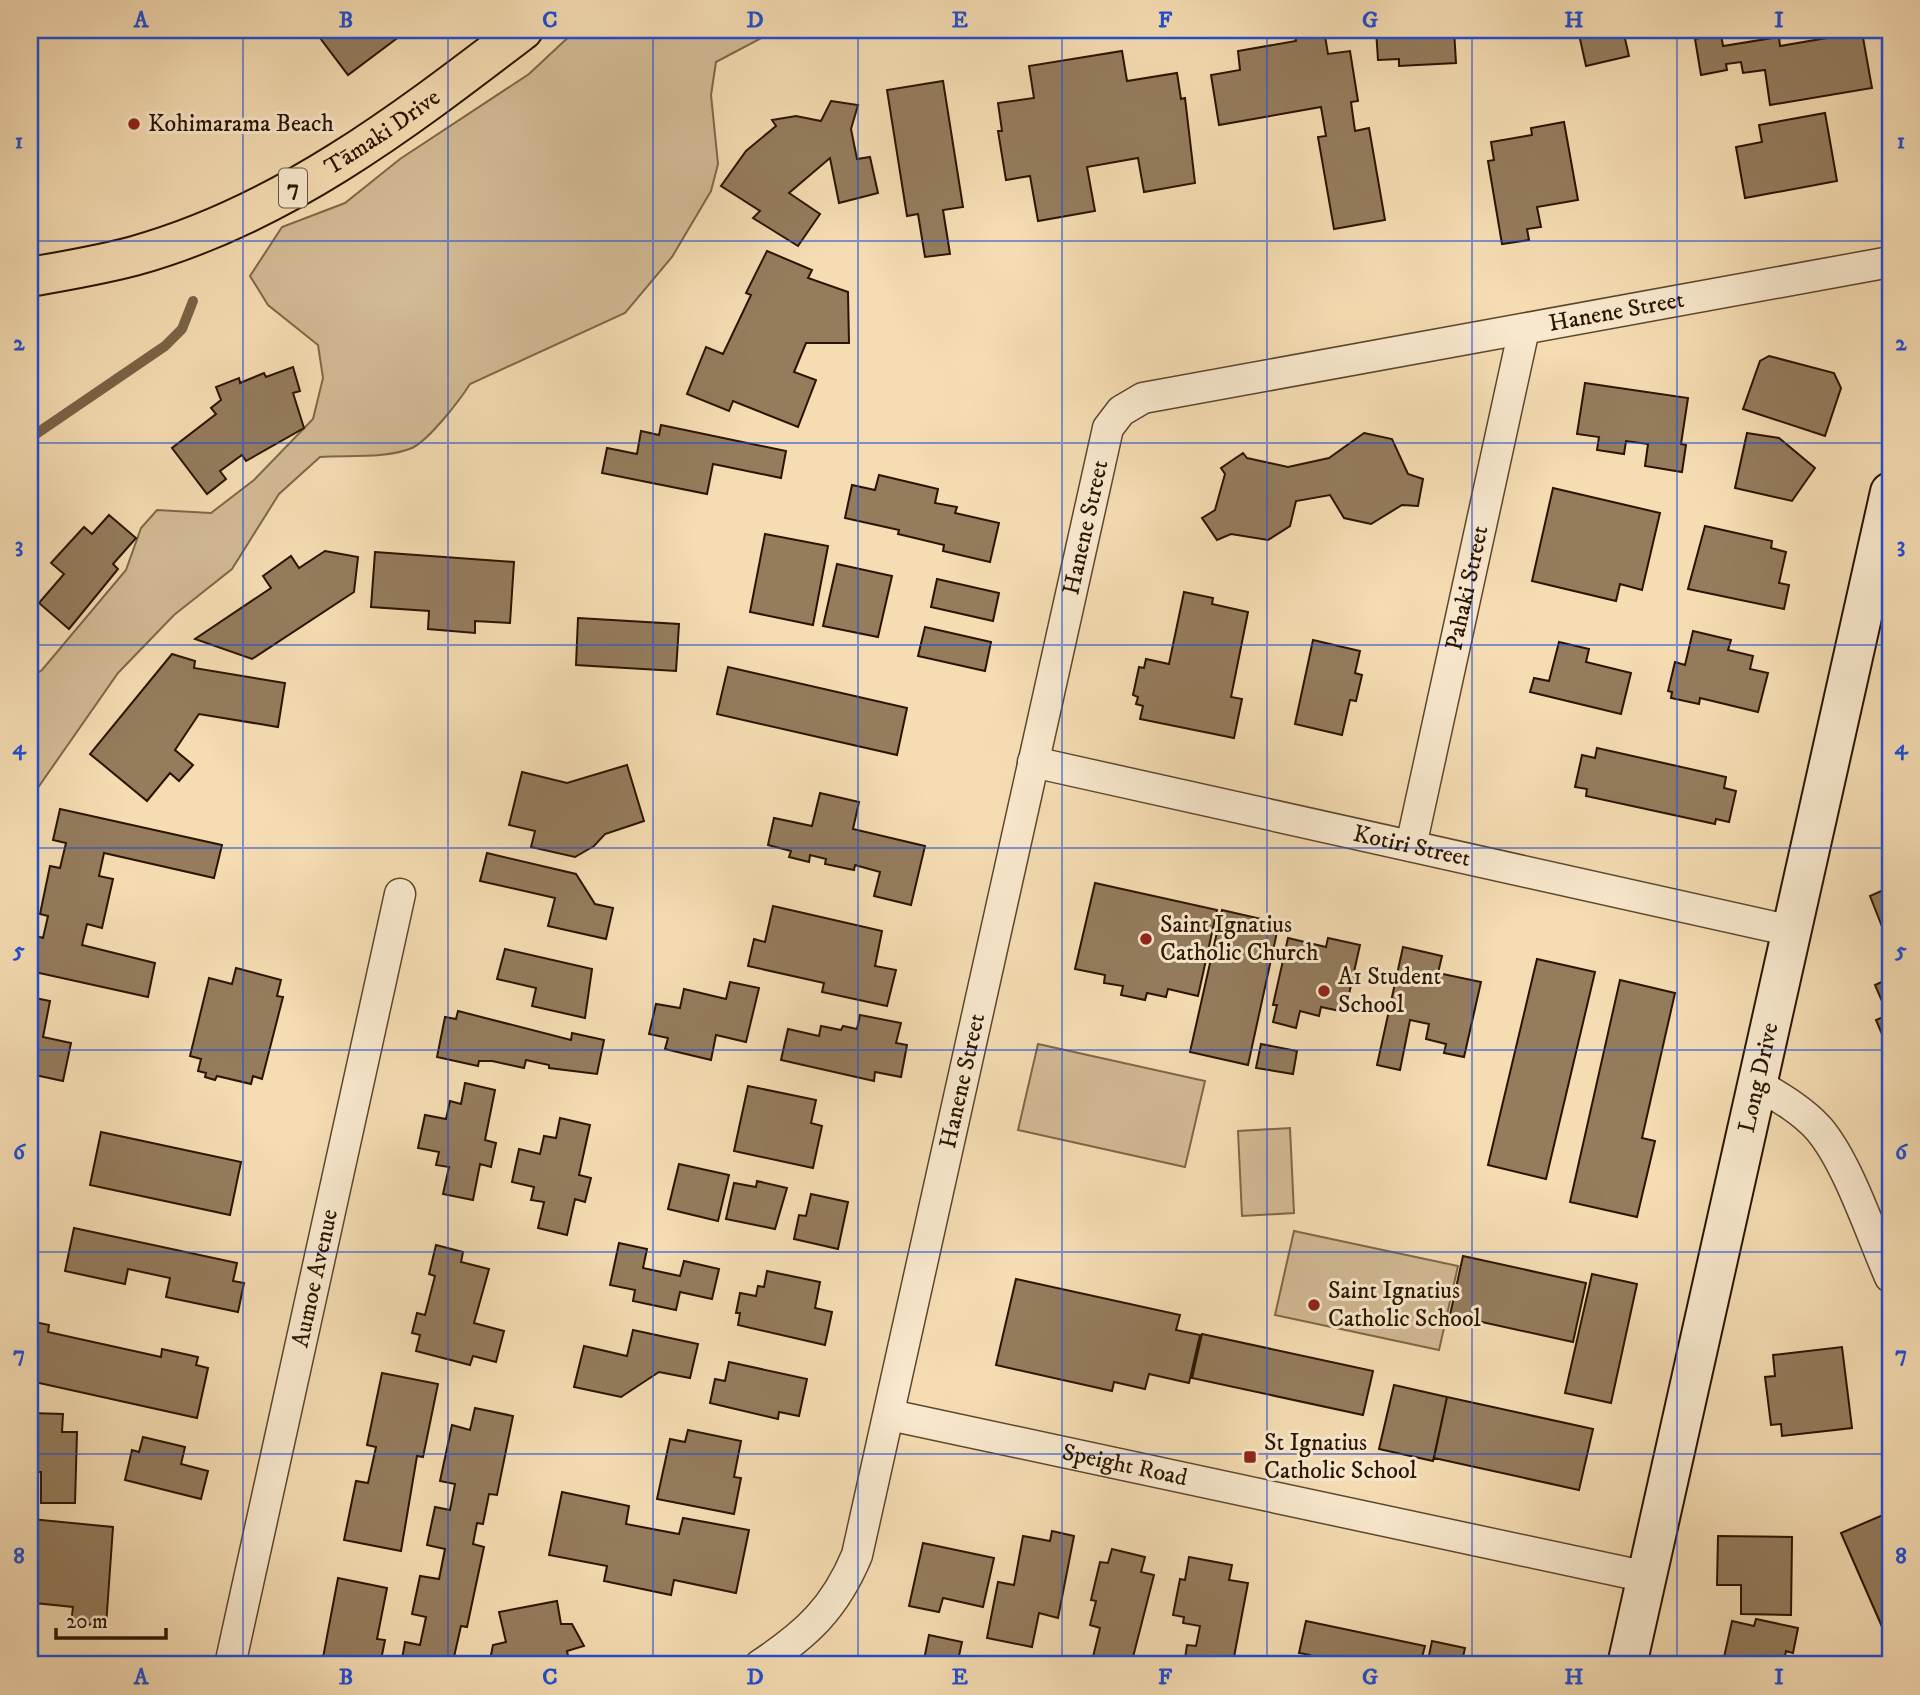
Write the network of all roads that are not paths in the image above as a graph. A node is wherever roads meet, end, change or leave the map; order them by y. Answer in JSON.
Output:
{"nodes":[{"id":1,"x":523,"y":30,"type":"edge"},
{"id":2,"x":1890,"y":262,"type":"edge"},
{"id":3,"x":30,"y":277,"type":"edge"},
{"id":4,"x":1524,"y":329,"type":"junction"},
{"id":5,"x":1890,"y":492,"type":"edge"},
{"id":6,"x":1033,"y":762,"type":"junction"},
{"id":7,"x":1411,"y":846,"type":"junction"},
{"id":8,"x":400,"y":894,"type":"dead end"},
{"id":9,"x":1792,"y":931,"type":"junction"},
{"id":10,"x":1757,"y":1084,"type":"junction"},
{"id":11,"x":1890,"y":1277,"type":"edge"},
{"id":12,"x":890,"y":1415,"type":"junction"},
{"id":13,"x":1647,"y":1577,"type":"junction"},
{"id":14,"x":230,"y":1665,"type":"edge"},
{"id":15,"x":760,"y":1665,"type":"edge"},
{"id":16,"x":1627,"y":1665,"type":"edge"}],
"edges":[{"from":1,"to":3,"type":"main road","name":"Tāmaki Drive","number":"7"},
{"from":2,"to":4,"type":"street","name":"Hanene Street"},
{"from":4,"to":6,"type":"street","name":"Hanene Street"},
{"from":4,"to":7,"type":"street","name":"Pahaki Street"},
{"from":5,"to":9,"type":"street","name":"Long Drive"},
{"from":6,"to":7,"type":"street","name":"Kotiri Street"},
{"from":6,"to":12,"type":"street","name":"Hanene Street"},
{"from":7,"to":9,"type":"street","name":"Kotiri Street"},
{"from":8,"to":14,"type":"street","name":"Aumoe Avenue"},
{"from":9,"to":10,"type":"street","name":"Long Drive"},
{"from":10,"to":11,"type":"street"},
{"from":10,"to":13,"type":"street","name":"Long Drive"},
{"from":12,"to":13,"type":"street","name":"Speight Road"},
{"from":12,"to":15,"type":"street"},
{"from":13,"to":16,"type":"street","name":"Long Drive"}]}
